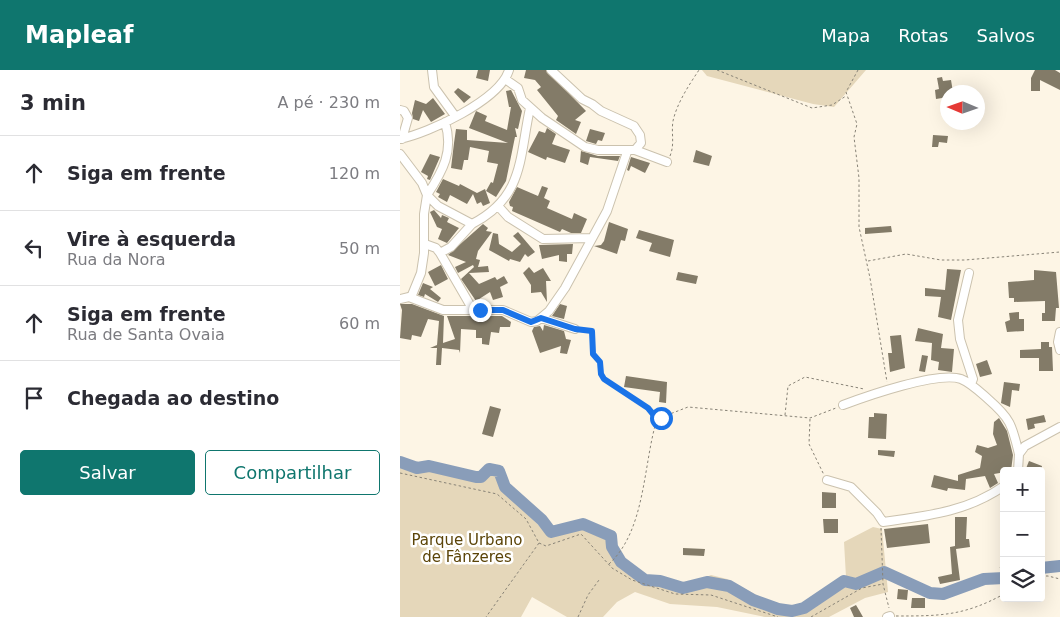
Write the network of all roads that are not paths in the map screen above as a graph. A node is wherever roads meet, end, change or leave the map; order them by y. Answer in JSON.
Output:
{"nodes":[{"id":1,"x":432,"y":70,"type":"edge"},
{"id":2,"x":509,"y":70,"type":"edge"},
{"id":3,"x":551,"y":70,"type":"edge"},
{"id":4,"x":505,"y":79,"type":"junction"},
{"id":5,"x":530,"y":108,"type":"junction"},
{"id":6,"x":400,"y":110,"type":"edge"},
{"id":7,"x":455,"y":116,"type":"junction"},
{"id":8,"x":445,"y":122,"type":"junction"},
{"id":9,"x":401,"y":139,"type":"edge"},
{"id":10,"x":631,"y":151,"type":"junction"},
{"id":11,"x":400,"y":154,"type":"edge"},
{"id":12,"x":667,"y":162,"type":"road end"},
{"id":13,"x":427,"y":195,"type":"junction"},
{"id":14,"x":499,"y":207,"type":"junction"},
{"id":15,"x":472,"y":224,"type":"junction"},
{"id":16,"x":592,"y":238,"type":"junction"},
{"id":17,"x":425,"y":244,"type":"junction"},
{"id":18,"x":440,"y":253,"type":"junction"},
{"id":19,"x":969,"y":273,"type":"dead end"},
{"id":20,"x":409,"y":297,"type":"junction"},
{"id":21,"x":400,"y":299,"type":"edge"},
{"id":22,"x":473,"y":310,"type":"junction"},
{"id":23,"x":541,"y":318,"type":"junction"},
{"id":24,"x":575,"y":329,"type":"road end"},
{"id":25,"x":1060,"y":332,"type":"edge"},
{"id":26,"x":1060,"y":350,"type":"edge"},
{"id":27,"x":971,"y":384,"type":"junction"},
{"id":28,"x":843,"y":405,"type":"road end"},
{"id":29,"x":1060,"y":427,"type":"edge"},
{"id":30,"x":1020,"y":454,"type":"junction"},
{"id":31,"x":1018,"y":467,"type":"edge"},
{"id":32,"x":827,"y":480,"type":"road end"},
{"id":33,"x":1000,"y":488,"type":"edge"}],
"edges":[{"from":1,"to":7,"type":"street"},
{"from":2,"to":4,"type":"street"},
{"from":3,"to":10,"type":"street"},
{"from":4,"to":5,"type":"street"},
{"from":4,"to":7,"type":"street"},
{"from":5,"to":10,"type":"street"},
{"from":5,"to":14,"type":"street"},
{"from":6,"to":9,"type":"street"},
{"from":7,"to":8,"type":"street"},
{"from":8,"to":9,"type":"street"},
{"from":8,"to":13,"type":"street"},
{"from":10,"to":12,"type":"street"},
{"from":10,"to":16,"type":"street"},
{"from":11,"to":13,"type":"street"},
{"from":13,"to":15,"type":"street"},
{"from":13,"to":17,"type":"street"},
{"from":14,"to":15,"type":"street"},
{"from":14,"to":16,"type":"street"},
{"from":15,"to":18,"type":"street"},
{"from":16,"to":23,"type":"street"},
{"from":17,"to":18,"type":"street"},
{"from":17,"to":20,"type":"street"},
{"from":18,"to":22,"type":"street"},
{"from":19,"to":27,"type":"street"},
{"from":20,"to":21,"type":"street"},
{"from":20,"to":22,"type":"street"},
{"from":22,"to":23,"type":"street"},
{"from":23,"to":24,"type":"street"},
{"from":25,"to":26,"type":"street"},
{"from":27,"to":28,"type":"street"},
{"from":27,"to":30,"type":"street"},
{"from":29,"to":30,"type":"street"},
{"from":30,"to":31,"type":"street"},
{"from":32,"to":33,"type":"street"}]}
